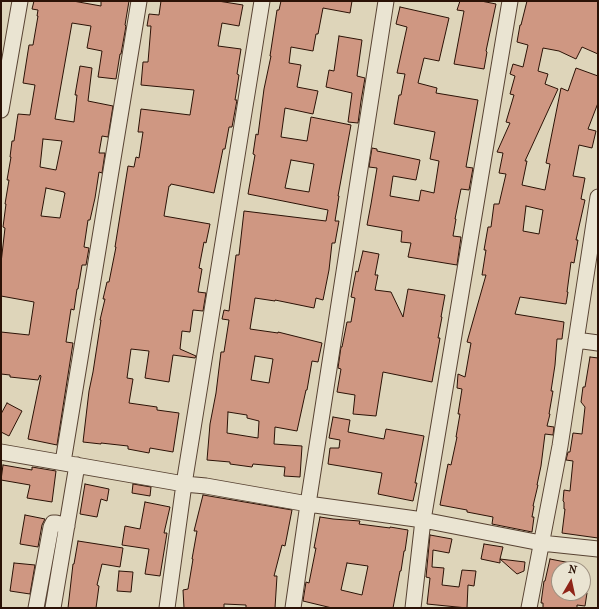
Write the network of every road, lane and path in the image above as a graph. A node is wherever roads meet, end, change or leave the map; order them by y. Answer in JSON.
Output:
{"nodes":[{"id":1,"x":20,"y":1,"type":"edge"},
{"id":2,"x":139,"y":1,"type":"edge"},
{"id":3,"x":262,"y":1,"type":"edge"},
{"id":4,"x":386,"y":1,"type":"edge"},
{"id":5,"x":510,"y":1,"type":"edge"},
{"id":6,"x":1,"y":110,"type":"edge"},
{"id":7,"x":598,"y":197,"type":"edge"},
{"id":8,"x":576,"y":340,"type":"junction"},
{"id":9,"x":598,"y":343,"type":"edge"},
{"id":10,"x":1,"y":452,"type":"edge"},
{"id":11,"x":70,"y":463,"type":"junction"},
{"id":12,"x":184,"y":484,"type":"junction"},
{"id":13,"x":308,"y":504,"type":"junction"},
{"id":14,"x":423,"y":520,"type":"junction"},
{"id":15,"x":68,"y":526,"type":"junction"},
{"id":16,"x":541,"y":543,"type":"junction"},
{"id":17,"x":598,"y":550,"type":"edge"},
{"id":18,"x":36,"y":608,"type":"edge"},
{"id":19,"x":53,"y":608,"type":"edge"},
{"id":20,"x":167,"y":608,"type":"edge"},
{"id":21,"x":293,"y":608,"type":"edge"},
{"id":22,"x":412,"y":608,"type":"edge"},
{"id":23,"x":529,"y":608,"type":"edge"}],
"edges":[{"from":1,"to":6,"type":"street"},
{"from":2,"to":11,"type":"street"},
{"from":3,"to":12,"type":"street"},
{"from":4,"to":13,"type":"street"},
{"from":5,"to":14,"type":"street"},
{"from":7,"to":8,"type":"street"},
{"from":8,"to":9,"type":"street"},
{"from":8,"to":16,"type":"street"},
{"from":10,"to":11,"type":"street"},
{"from":11,"to":12,"type":"street"},
{"from":11,"to":15,"type":"street"},
{"from":12,"to":13,"type":"street"},
{"from":12,"to":20,"type":"street"},
{"from":13,"to":14,"type":"street"},
{"from":13,"to":21,"type":"street"},
{"from":14,"to":16,"type":"street"},
{"from":14,"to":22,"type":"street"},
{"from":15,"to":18,"type":"street"},
{"from":15,"to":19,"type":"street"},
{"from":16,"to":17,"type":"street"},
{"from":16,"to":23,"type":"street"}]}
